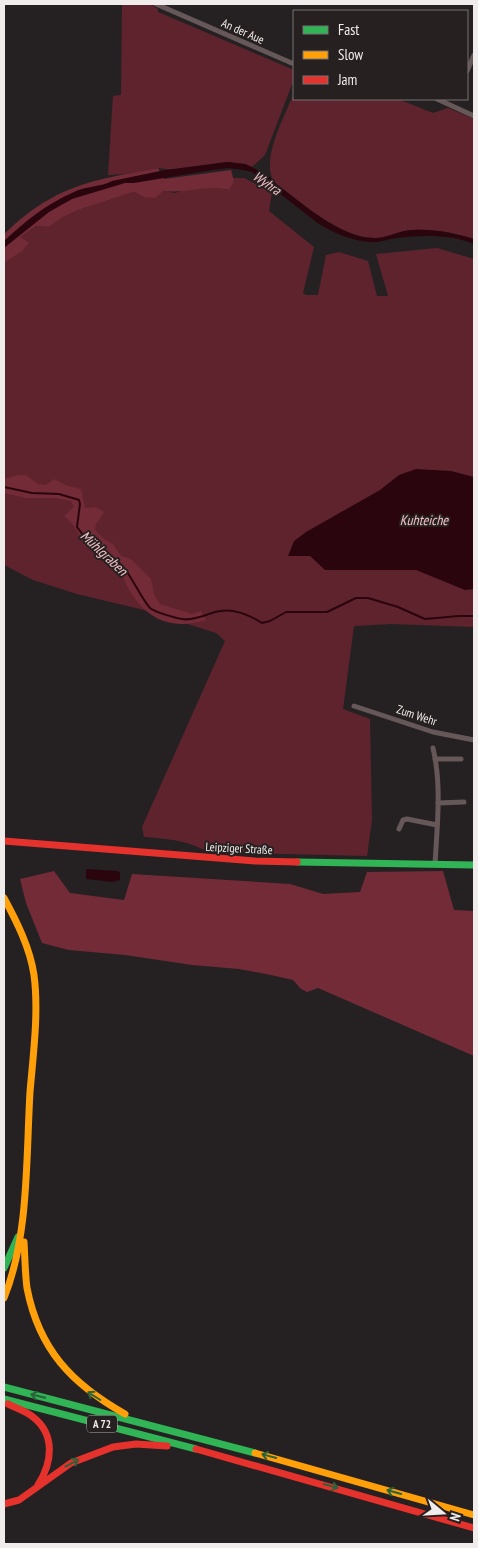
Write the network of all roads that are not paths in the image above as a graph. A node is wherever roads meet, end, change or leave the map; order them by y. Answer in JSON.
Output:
{"nodes":[{"id":1,"x":156,"y":4,"type":"edge"},
{"id":2,"x":474,"y":55,"type":"edge"},
{"id":3,"x":293,"y":64,"type":"edge"},
{"id":4,"x":468,"y":69,"type":"edge"},
{"id":5,"x":439,"y":100,"type":"edge"},
{"id":6,"x":454,"y":100,"type":"edge"},
{"id":7,"x":451,"y":105,"type":"junction"},
{"id":8,"x":474,"y":116,"type":"edge"},
{"id":9,"x":354,"y":706,"type":"dead end"},
{"id":10,"x":474,"y":740,"type":"edge"},
{"id":11,"x":432,"y":748,"type":"dead end"},
{"id":12,"x":435,"y":759,"type":"junction"},
{"id":13,"x":460,"y":759,"type":"dead end"},
{"id":14,"x":464,"y":802,"type":"dead end"},
{"id":15,"x":438,"y":804,"type":"junction"},
{"id":16,"x":437,"y":825,"type":"junction"},
{"id":17,"x":399,"y":829,"type":"dead end"},
{"id":18,"x":4,"y":841,"type":"edge"},
{"id":19,"x":435,"y":864,"type":"junction"},
{"id":20,"x":474,"y":865,"type":"edge"},
{"id":21,"x":4,"y":898,"type":"edge"},
{"id":22,"x":22,"y":1225,"type":"junction"},
{"id":23,"x":4,"y":1268,"type":"edge"},
{"id":24,"x":4,"y":1298,"type":"edge"},
{"id":25,"x":4,"y":1387,"type":"edge"},
{"id":26,"x":4,"y":1400,"type":"edge"},
{"id":27,"x":136,"y":1420,"type":"junction"},
{"id":28,"x":200,"y":1450,"type":"junction"},
{"id":29,"x":33,"y":1491,"type":"junction"},
{"id":30,"x":4,"y":1504,"type":"edge"},
{"id":31,"x":474,"y":1515,"type":"edge"},
{"id":32,"x":474,"y":1528,"type":"edge"}],
"edges":[{"from":1,"to":3,"type":"street","name":"An der Aue"},
{"from":2,"to":4,"type":"street"},
{"from":5,"to":7,"type":"street"},
{"from":6,"to":7,"type":"street"},
{"from":7,"to":8,"type":"street"},
{"from":9,"to":10,"type":"street","name":"Zum Wehr"},
{"from":11,"to":12,"type":"street"},
{"from":12,"to":13,"type":"street"},
{"from":12,"to":15,"type":"street"},
{"from":14,"to":15,"type":"street"},
{"from":15,"to":16,"type":"street"},
{"from":16,"to":17,"type":"street"},
{"from":16,"to":19,"type":"street"},
{"from":18,"to":19,"type":"main road","name":"Leipziger Straße"},
{"from":19,"to":20,"type":"main road","name":"Leipziger Straße"},
{"from":21,"to":22,"type":"main road"},
{"from":22,"to":23,"type":"main road"},
{"from":22,"to":24,"type":"main road"},
{"from":27,"to":22,"type":"main road","one_way":true},
{"from":27,"to":25,"type":"main road","number":"A 72","one_way":true},
{"from":26,"to":28,"type":"main road","number":"A 72"},
{"from":26,"to":29,"type":"main road"},
{"from":31,"to":27,"type":"main road","number":"A 72","one_way":true},
{"from":29,"to":28,"type":"main road","one_way":true},
{"from":28,"to":32,"type":"main road","number":"A 72","one_way":true},
{"from":29,"to":30,"type":"main road"}]}
